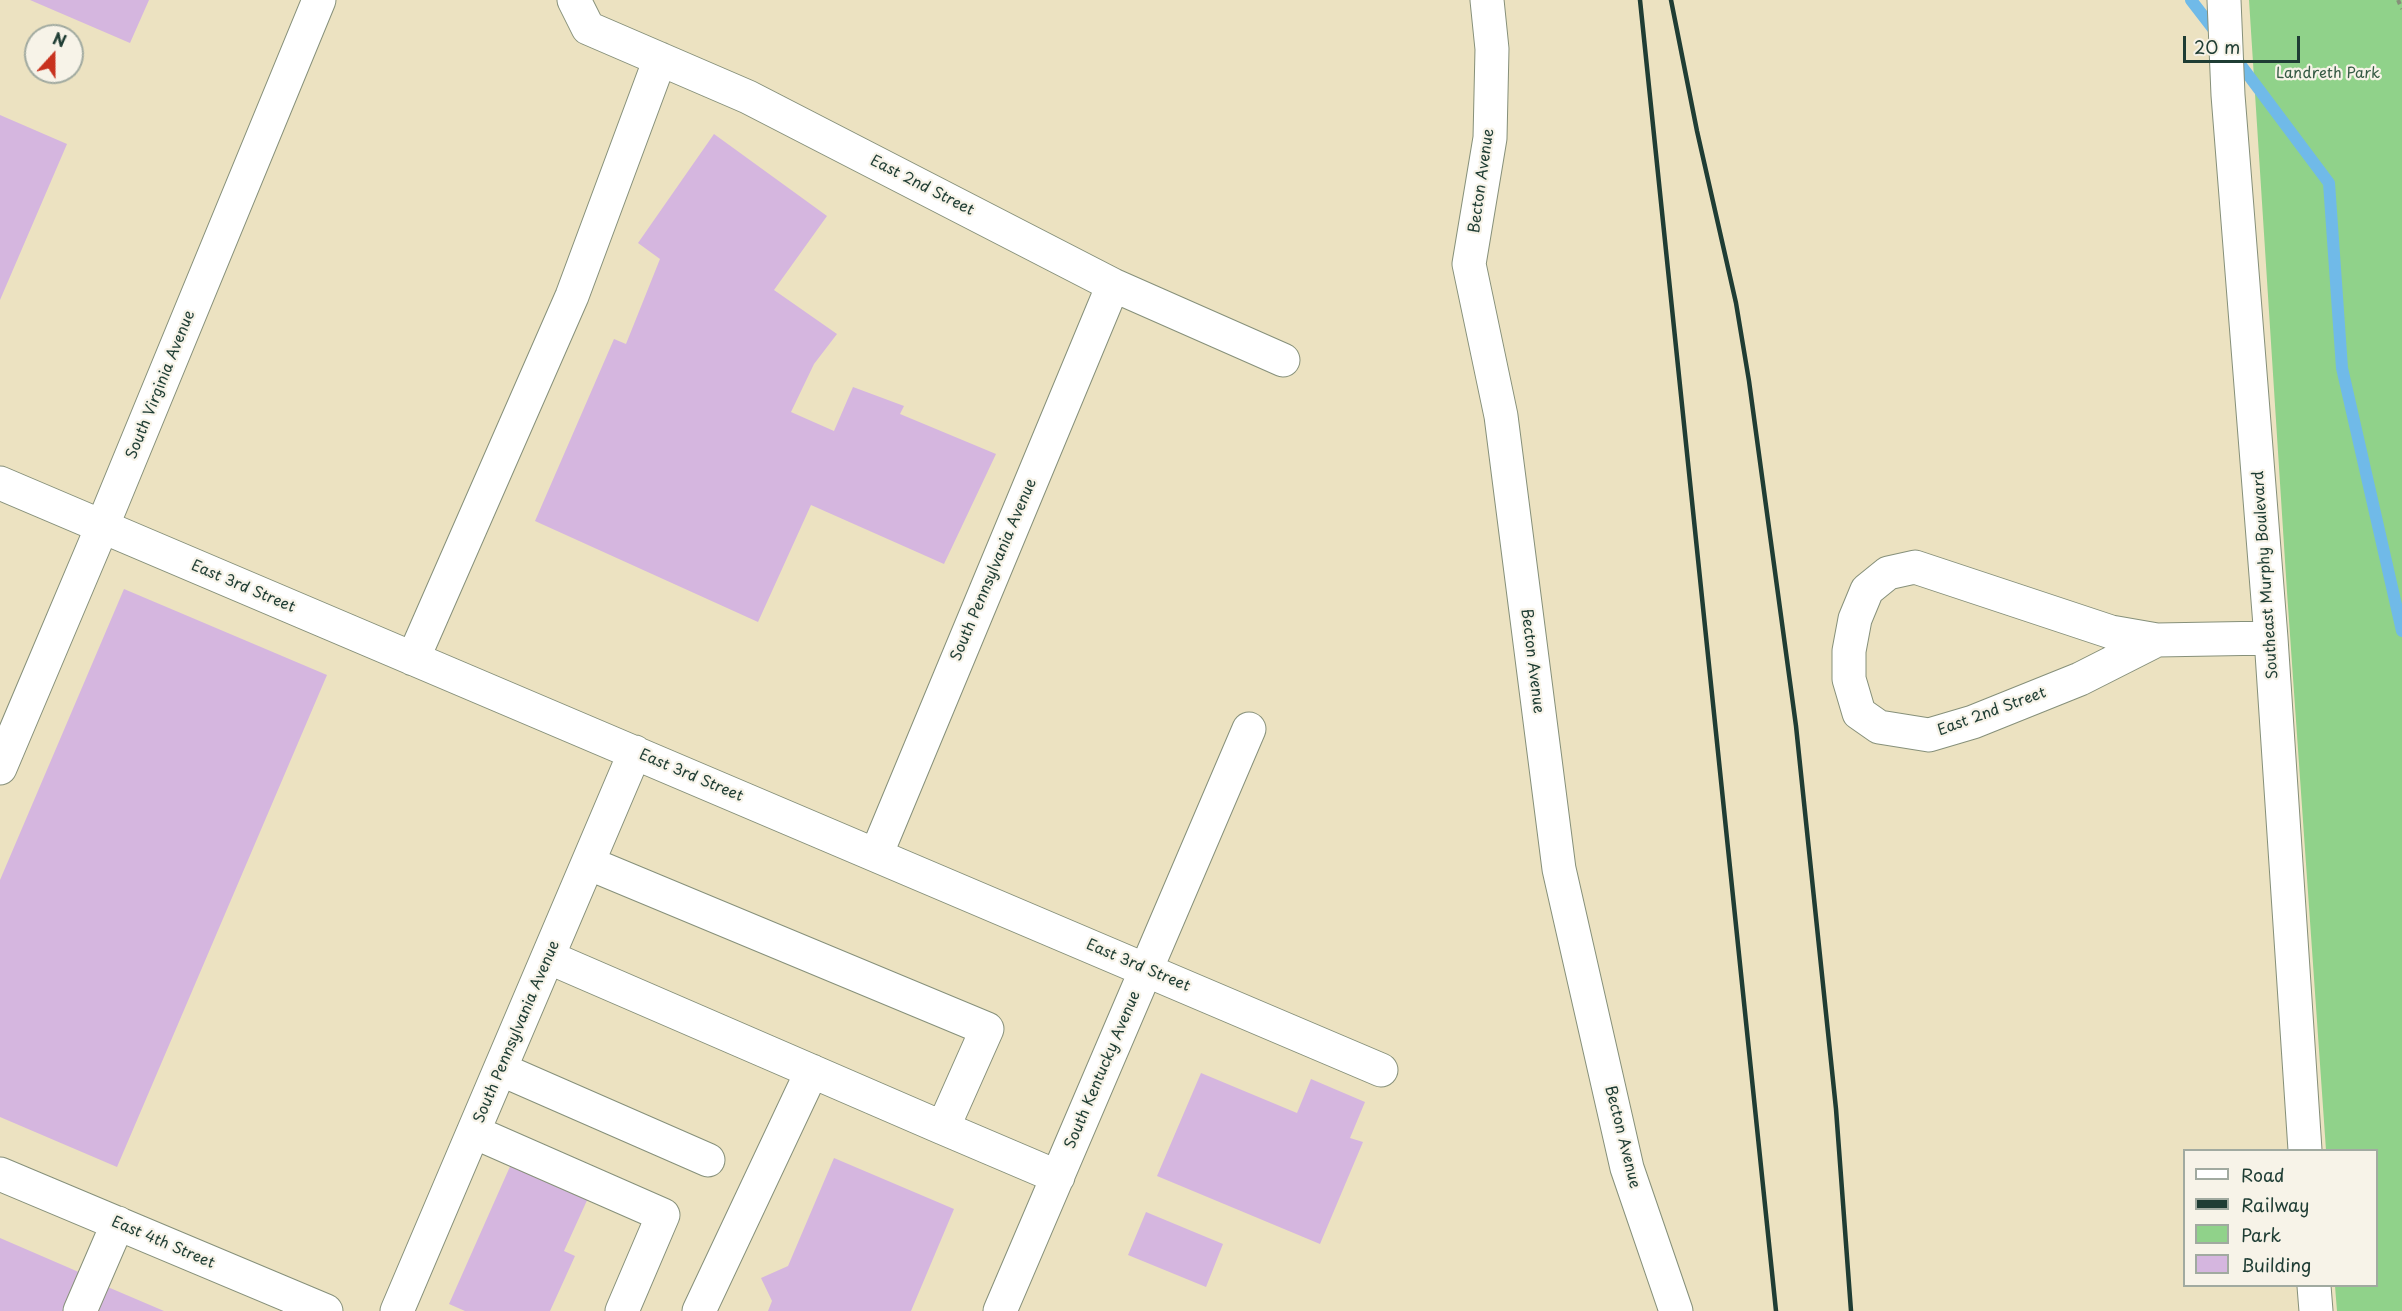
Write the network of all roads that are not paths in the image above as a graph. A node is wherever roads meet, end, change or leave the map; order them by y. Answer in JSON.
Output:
{"nodes":[{"id":1,"x":319,"y":0,"type":"edge"},
{"id":2,"x":574,"y":0,"type":"edge"},
{"id":3,"x":1487,"y":0,"type":"edge"},
{"id":4,"x":2224,"y":0,"type":"edge"},
{"id":5,"x":660,"y":59,"type":"junction"},
{"id":6,"x":1113,"y":285,"type":"junction"},
{"id":7,"x":1283,"y":360,"type":"dead end"},
{"id":8,"x":0,"y":483,"type":"edge"},
{"id":9,"x":102,"y":527,"type":"junction"},
{"id":10,"x":2271,"y":638,"type":"junction"},
{"id":11,"x":2157,"y":640,"type":"junction"},
{"id":12,"x":413,"y":659,"type":"junction"},
{"id":13,"x":1249,"y":729,"type":"dead end"},
{"id":14,"x":635,"y":752,"type":"junction"},
{"id":15,"x":0,"y":768,"type":"edge"},
{"id":16,"x":876,"y":855,"type":"junction"},
{"id":17,"x":588,"y":863,"type":"junction"},
{"id":18,"x":548,"y":957,"type":"junction"},
{"id":19,"x":1146,"y":969,"type":"junction"},
{"id":20,"x":500,"y":1069,"type":"junction"},
{"id":21,"x":1381,"y":1070,"type":"dead end"},
{"id":22,"x":812,"y":1071,"type":"junction"},
{"id":23,"x":943,"y":1128,"type":"junction"},
{"id":24,"x":474,"y":1132,"type":"junction"},
{"id":25,"x":2305,"y":1149,"type":"edge"},
{"id":26,"x":708,"y":1160,"type":"dead end"},
{"id":27,"x":0,"y":1174,"type":"edge"},
{"id":28,"x":1058,"y":1177,"type":"junction"},
{"id":29,"x":118,"y":1223,"type":"junction"},
{"id":30,"x":2314,"y":1287,"type":"edge"},
{"id":31,"x":80,"y":1311,"type":"edge"},
{"id":32,"x":326,"y":1311,"type":"edge"},
{"id":33,"x":397,"y":1311,"type":"edge"},
{"id":34,"x":622,"y":1311,"type":"edge"},
{"id":35,"x":699,"y":1311,"type":"edge"},
{"id":36,"x":1000,"y":1311,"type":"edge"},
{"id":37,"x":1676,"y":1311,"type":"edge"},
{"id":38,"x":2316,"y":1311,"type":"edge"}],
"edges":[{"from":1,"to":9,"type":"street","name":"South Virginia Avenue"},
{"from":2,"to":5,"type":"street","name":"East 2nd Street"},
{"from":3,"to":37,"type":"street","name":"Becton Avenue"},
{"from":4,"to":10,"type":"street","name":"Southeast Murphy Boulevard"},
{"from":5,"to":6,"type":"street","name":"East 2nd Street"},
{"from":5,"to":12,"type":"street"},
{"from":6,"to":7,"type":"street","name":"East 2nd Street"},
{"from":6,"to":16,"type":"street","name":"South Pennsylvania Avenue"},
{"from":8,"to":9,"type":"street","name":"East 3rd Street"},
{"from":9,"to":12,"type":"street","name":"East 3rd Street"},
{"from":9,"to":15,"type":"street","name":"South Virginia Avenue"},
{"from":10,"to":11,"type":"street","name":"East 2nd Street"},
{"from":10,"to":25,"type":"street","name":"Southeast Murphy Boulevard"},
{"from":11,"to":11,"type":"street","name":"East 2nd Street"},
{"from":12,"to":14,"type":"street","name":"East 3rd Street"},
{"from":13,"to":19,"type":"street","name":"South Kentucky Avenue"},
{"from":14,"to":16,"type":"street","name":"East 3rd Street"},
{"from":14,"to":17,"type":"street","name":"South Pennsylvania Avenue"},
{"from":16,"to":19,"type":"street","name":"East 3rd Street"},
{"from":17,"to":18,"type":"street","name":"South Pennsylvania Avenue"},
{"from":17,"to":23,"type":"street"},
{"from":18,"to":20,"type":"street","name":"South Pennsylvania Avenue"},
{"from":18,"to":22,"type":"street"},
{"from":19,"to":21,"type":"street","name":"East 3rd Street"},
{"from":19,"to":28,"type":"street","name":"South Kentucky Avenue"},
{"from":20,"to":24,"type":"street","name":"South Pennsylvania Avenue"},
{"from":20,"to":26,"type":"street"},
{"from":22,"to":23,"type":"street"},
{"from":22,"to":35,"type":"street"},
{"from":23,"to":28,"type":"street"},
{"from":24,"to":33,"type":"street","name":"South Pennsylvania Avenue"},
{"from":24,"to":34,"type":"street"},
{"from":27,"to":29,"type":"street","name":"East 4th Street"},
{"from":28,"to":36,"type":"street","name":"South Kentucky Avenue"},
{"from":29,"to":31,"type":"street"},
{"from":29,"to":32,"type":"street","name":"East 4th Street"},
{"from":30,"to":38,"type":"street"}]}
